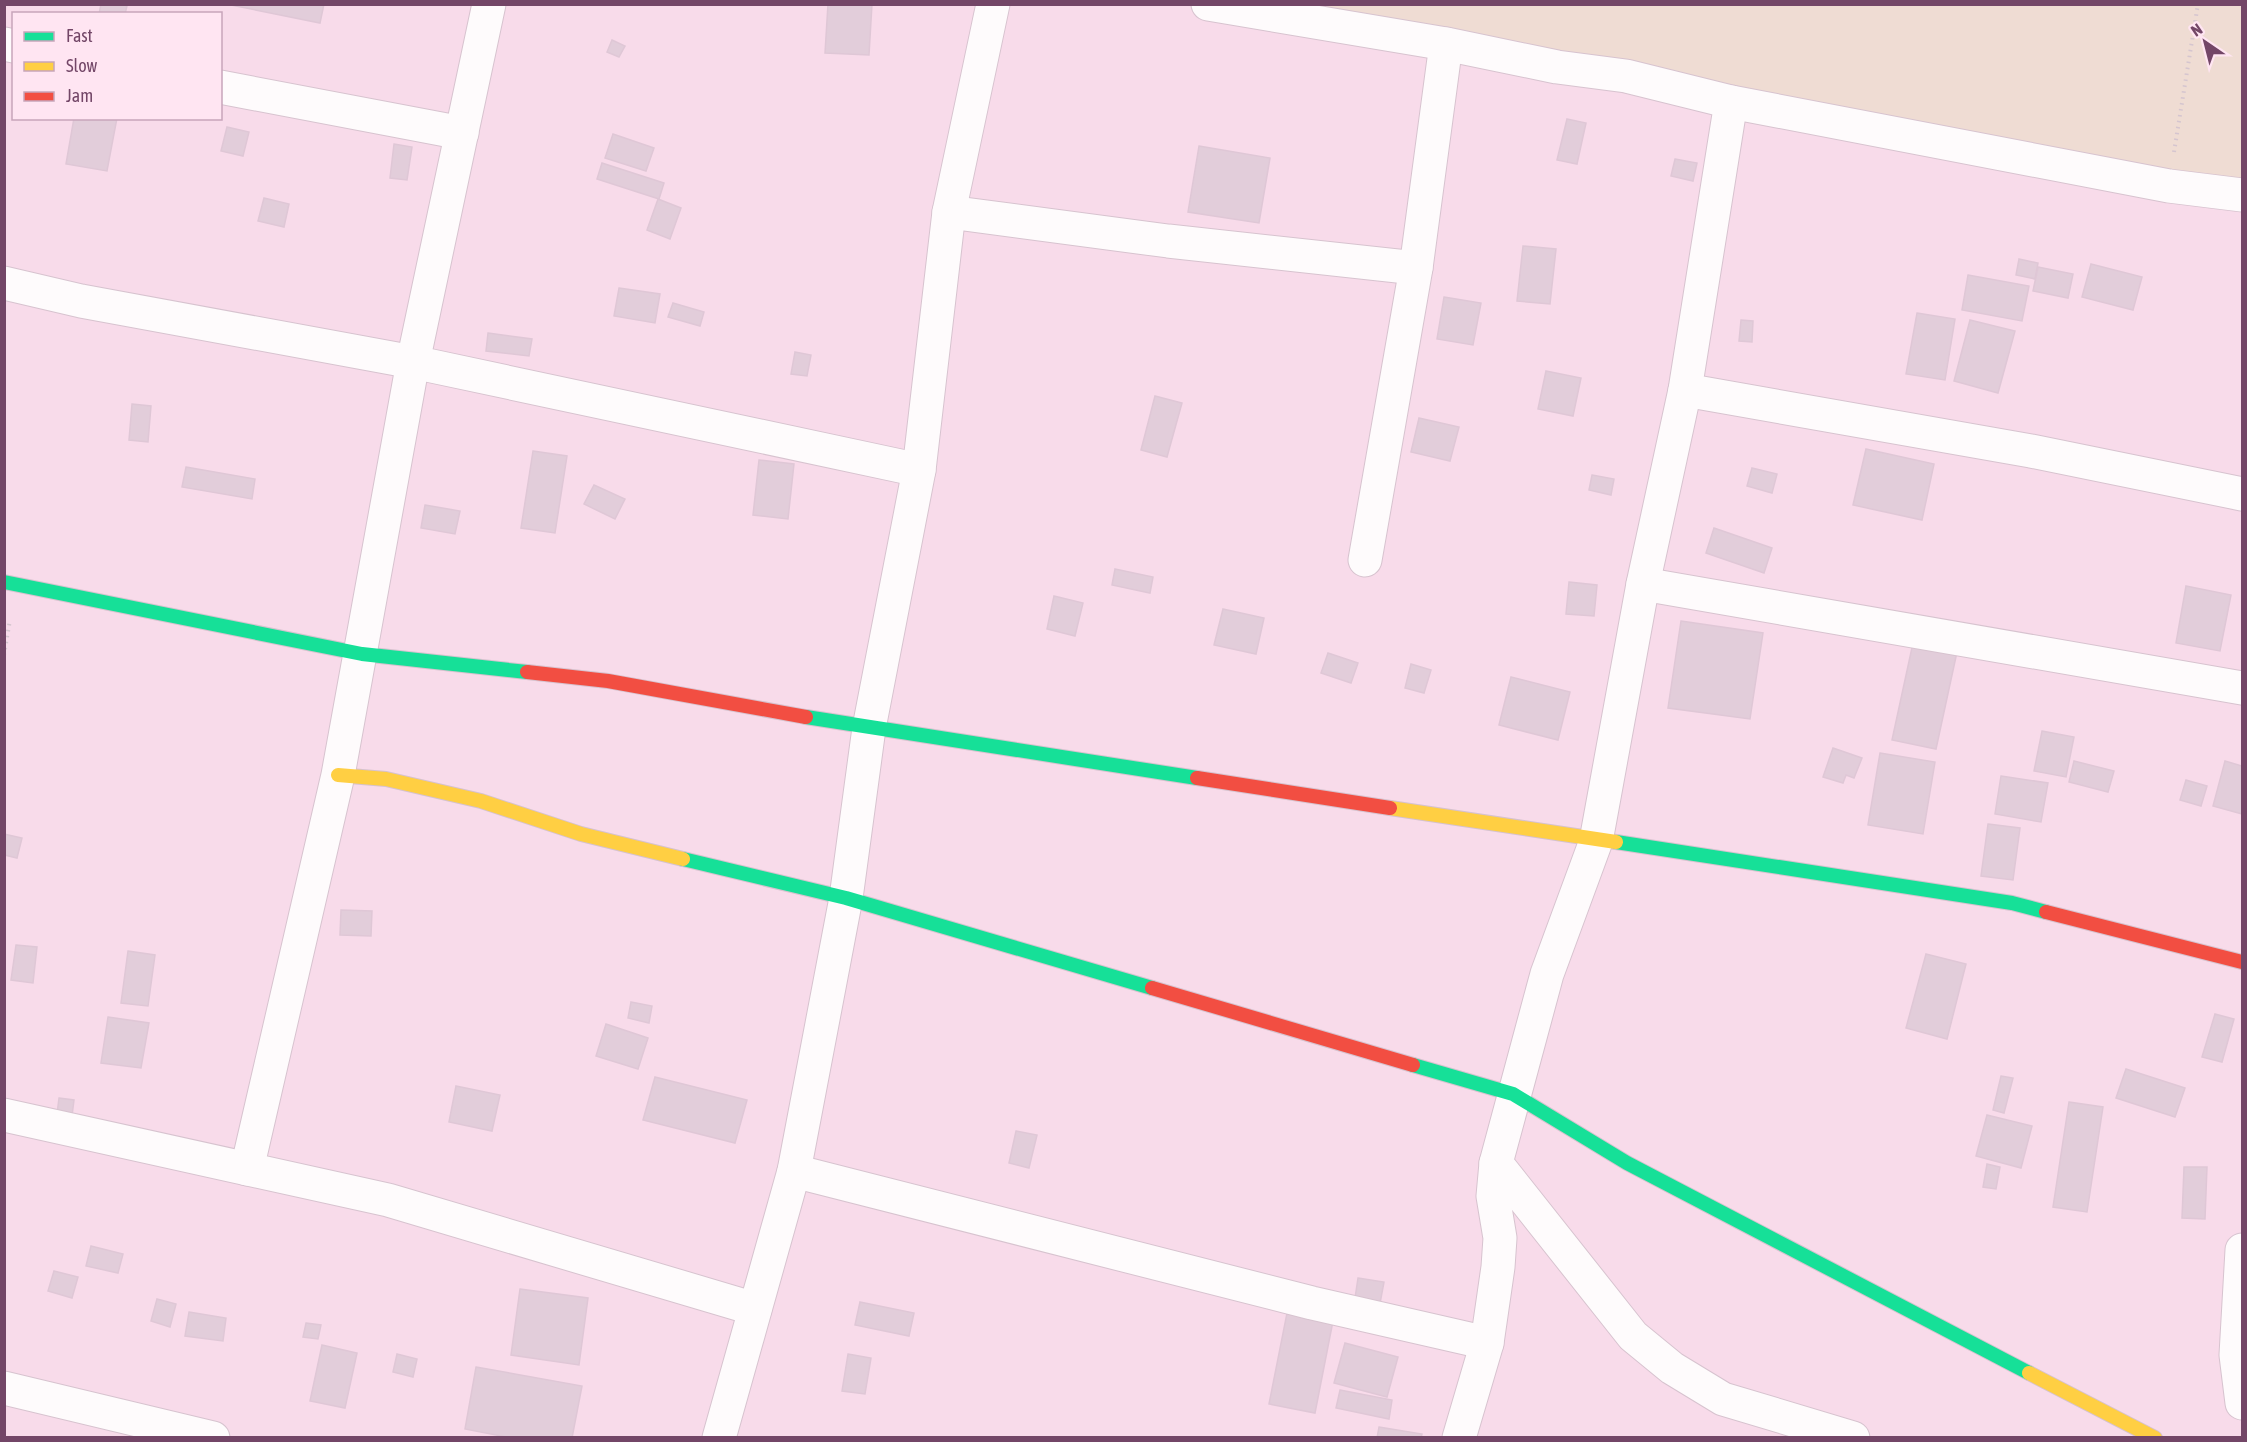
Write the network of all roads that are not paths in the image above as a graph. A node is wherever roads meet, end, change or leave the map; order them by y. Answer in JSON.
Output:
{"nodes":[{"id":1,"x":489,"y":4,"type":"edge"},
{"id":2,"x":993,"y":4,"type":"edge"},
{"id":3,"x":1208,"y":4,"type":"edge"},
{"id":4,"x":1446,"y":44,"type":"junction"},
{"id":5,"x":222,"y":87,"type":"edge"},
{"id":6,"x":1731,"y":102,"type":"junction"},
{"id":7,"x":462,"y":133,"type":"junction"},
{"id":8,"x":2242,"y":195,"type":"edge"},
{"id":9,"x":949,"y":212,"type":"junction"},
{"id":10,"x":1416,"y":268,"type":"junction"},
{"id":11,"x":4,"y":283,"type":"edge"},
{"id":12,"x":413,"y":362,"type":"junction"},
{"id":13,"x":1685,"y":390,"type":"junction"},
{"id":14,"x":919,"y":470,"type":"junction"},
{"id":15,"x":2242,"y":494,"type":"edge"},
{"id":16,"x":1365,"y":560,"type":"dead end"},
{"id":17,"x":4,"y":582,"type":"edge"},
{"id":18,"x":1643,"y":584,"type":"junction"},
{"id":19,"x":362,"y":654,"type":"junction"},
{"id":20,"x":2242,"y":688,"type":"edge"},
{"id":21,"x":869,"y":728,"type":"junction"},
{"id":22,"x":338,"y":775,"type":"junction"},
{"id":23,"x":1596,"y":841,"type":"junction"},
{"id":24,"x":846,"y":898,"type":"junction"},
{"id":25,"x":2242,"y":962,"type":"edge"},
{"id":26,"x":1513,"y":1095,"type":"junction"},
{"id":27,"x":4,"y":1115,"type":"edge"},
{"id":28,"x":1496,"y":1163,"type":"junction"},
{"id":29,"x":247,"y":1170,"type":"junction"},
{"id":30,"x":794,"y":1171,"type":"junction"},
{"id":31,"x":2242,"y":1250,"type":"edge"},
{"id":32,"x":755,"y":1309,"type":"junction"},
{"id":33,"x":1487,"y":1343,"type":"junction"},
{"id":34,"x":4,"y":1388,"type":"edge"},
{"id":35,"x":2242,"y":1403,"type":"edge"},
{"id":36,"x":202,"y":1436,"type":"edge"},
{"id":37,"x":719,"y":1437,"type":"edge"},
{"id":38,"x":1459,"y":1437,"type":"edge"},
{"id":39,"x":1852,"y":1437,"type":"edge"},
{"id":40,"x":2155,"y":1437,"type":"edge"}],
"edges":[{"from":1,"to":7,"type":"street"},
{"from":2,"to":9,"type":"street"},
{"from":3,"to":4,"type":"street"},
{"from":4,"to":6,"type":"street"},
{"from":4,"to":10,"type":"street"},
{"from":5,"to":7,"type":"street"},
{"from":6,"to":8,"type":"street"},
{"from":6,"to":13,"type":"street"},
{"from":7,"to":12,"type":"street"},
{"from":9,"to":10,"type":"street"},
{"from":9,"to":14,"type":"street"},
{"from":10,"to":16,"type":"street"},
{"from":11,"to":12,"type":"street"},
{"from":12,"to":14,"type":"street"},
{"from":12,"to":19,"type":"street"},
{"from":13,"to":15,"type":"street"},
{"from":13,"to":18,"type":"street"},
{"from":14,"to":21,"type":"street"},
{"from":17,"to":19,"type":"street"},
{"from":18,"to":20,"type":"street"},
{"from":18,"to":23,"type":"street"},
{"from":19,"to":21,"type":"street"},
{"from":19,"to":22,"type":"street"},
{"from":21,"to":23,"type":"street"},
{"from":21,"to":24,"type":"street"},
{"from":22,"to":24,"type":"street"},
{"from":22,"to":29,"type":"street"},
{"from":23,"to":25,"type":"street"},
{"from":23,"to":26,"type":"street"},
{"from":24,"to":26,"type":"street"},
{"from":24,"to":30,"type":"street"},
{"from":26,"to":28,"type":"street"},
{"from":26,"to":40,"type":"street"},
{"from":27,"to":29,"type":"street"},
{"from":28,"to":33,"type":"street"},
{"from":28,"to":39,"type":"street"},
{"from":29,"to":32,"type":"street"},
{"from":30,"to":32,"type":"street"},
{"from":30,"to":33,"type":"street"},
{"from":31,"to":35,"type":"street"},
{"from":32,"to":37,"type":"street"},
{"from":33,"to":38,"type":"street"},
{"from":34,"to":36,"type":"street"}]}
